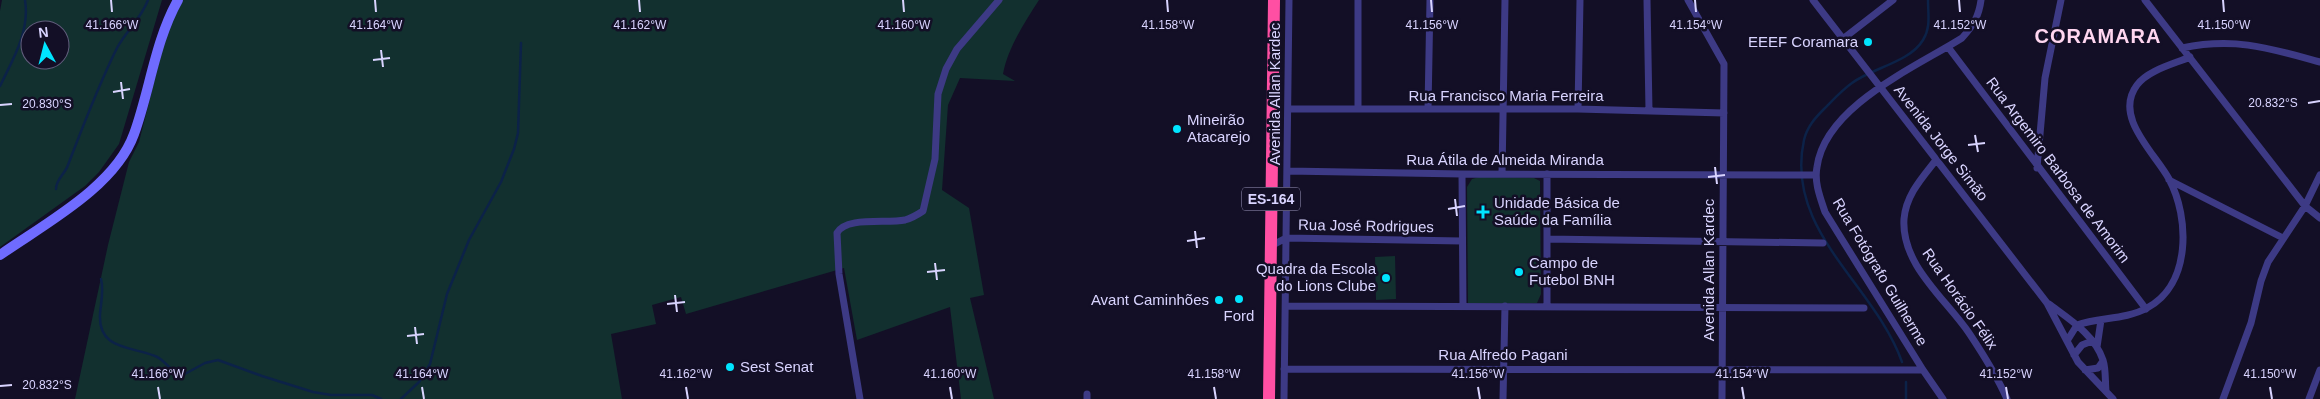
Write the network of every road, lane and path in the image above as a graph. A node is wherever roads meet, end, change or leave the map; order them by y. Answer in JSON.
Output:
{"nodes":[{"id":1,"x":178,"y":0,"type":"edge"},
{"id":2,"x":1000,"y":0,"type":"edge"},
{"id":3,"x":1274,"y":0,"type":"edge"},
{"id":4,"x":1289,"y":0,"type":"edge"},
{"id":5,"x":1358,"y":0,"type":"edge"},
{"id":6,"x":1430,"y":0,"type":"edge"},
{"id":7,"x":1505,"y":0,"type":"edge"},
{"id":8,"x":1580,"y":0,"type":"edge"},
{"id":9,"x":1647,"y":0,"type":"edge"},
{"id":10,"x":1688,"y":0,"type":"edge"},
{"id":11,"x":1813,"y":0,"type":"edge"},
{"id":12,"x":1893,"y":0,"type":"edge"},
{"id":13,"x":1981,"y":0,"type":"edge"},
{"id":14,"x":2061,"y":0,"type":"edge"},
{"id":15,"x":2146,"y":0,"type":"edge"},
{"id":16,"x":1844,"y":38,"type":"junction"},
{"id":17,"x":1948,"y":47,"type":"junction"},
{"id":18,"x":2182,"y":48,"type":"junction"},
{"id":19,"x":2190,"y":58,"type":"junction"},
{"id":20,"x":2320,"y":62,"type":"edge"},
{"id":21,"x":1881,"y":88,"type":"junction"},
{"id":22,"x":1288,"y":109,"type":"junction"},
{"id":23,"x":1358,"y":109,"type":"junction"},
{"id":24,"x":1428,"y":109,"type":"junction"},
{"id":25,"x":1504,"y":109,"type":"junction"},
{"id":26,"x":1578,"y":109,"type":"junction"},
{"id":27,"x":1649,"y":110,"type":"junction"},
{"id":28,"x":1724,"y":113,"type":"junction"},
{"id":29,"x":1936,"y":160,"type":"junction"},
{"id":30,"x":2037,"y":168,"type":"junction"},
{"id":31,"x":1288,"y":171,"type":"junction"},
{"id":32,"x":1462,"y":174,"type":"junction"},
{"id":33,"x":1502,"y":174,"type":"junction"},
{"id":34,"x":1547,"y":174,"type":"junction"},
{"id":35,"x":1723,"y":174,"type":"junction"},
{"id":36,"x":1812,"y":175,"type":"junction"},
{"id":37,"x":2320,"y":175,"type":"edge"},
{"id":38,"x":2169,"y":180,"type":"junction"},
{"id":39,"x":2305,"y":206,"type":"junction"},
{"id":40,"x":2320,"y":218,"type":"edge"},
{"id":41,"x":1286,"y":238,"type":"junction"},
{"id":42,"x":2284,"y":238,"type":"junction"},
{"id":43,"x":1547,"y":239,"type":"junction"},
{"id":44,"x":1462,"y":241,"type":"junction"},
{"id":45,"x":1723,"y":241,"type":"junction"},
{"id":46,"x":1823,"y":243,"type":"dead end"},
{"id":47,"x":1271,"y":246,"type":"junction"},
{"id":48,"x":0,"y":255,"type":"edge"},
{"id":49,"x":2047,"y":303,"type":"junction"},
{"id":50,"x":1286,"y":306,"type":"junction"},
{"id":51,"x":1463,"y":306,"type":"junction"},
{"id":52,"x":1505,"y":306,"type":"junction"},
{"id":53,"x":1547,"y":306,"type":"junction"},
{"id":54,"x":1722,"y":307,"type":"junction"},
{"id":55,"x":1864,"y":308,"type":"dead end"},
{"id":56,"x":2146,"y":309,"type":"junction"},
{"id":57,"x":2102,"y":320,"type":"junction"},
{"id":58,"x":2076,"y":325,"type":"junction"},
{"id":59,"x":2067,"y":341,"type":"junction"},
{"id":60,"x":2094,"y":344,"type":"junction"},
{"id":61,"x":2074,"y":355,"type":"junction"},
{"id":62,"x":2104,"y":361,"type":"junction"},
{"id":63,"x":1284,"y":368,"type":"junction"},
{"id":64,"x":1504,"y":368,"type":"junction"},
{"id":65,"x":1923,"y":370,"type":"junction"},
{"id":66,"x":2085,"y":370,"type":"junction"},
{"id":67,"x":2320,"y":370,"type":"edge"},
{"id":68,"x":1722,"y":371,"type":"junction"},
{"id":69,"x":2106,"y":391,"type":"junction"},
{"id":70,"x":860,"y":399,"type":"edge"},
{"id":71,"x":1269,"y":399,"type":"edge"},
{"id":72,"x":1284,"y":399,"type":"edge"},
{"id":73,"x":1504,"y":399,"type":"edge"},
{"id":74,"x":1722,"y":399,"type":"edge"},
{"id":75,"x":1943,"y":399,"type":"edge"},
{"id":76,"x":2007,"y":399,"type":"edge"},
{"id":77,"x":2113,"y":399,"type":"edge"},
{"id":78,"x":2223,"y":399,"type":"edge"},
{"id":79,"x":2309,"y":399,"type":"edge"}],
"edges":[{"from":1,"to":48,"type":"street"},
{"from":2,"to":70,"type":"street"},
{"from":3,"to":47,"type":"highway","number":"ES-164"},
{"from":4,"to":22,"type":"street","name":"Avenida Allan Kardec"},
{"from":5,"to":23,"type":"street"},
{"from":6,"to":24,"type":"street"},
{"from":7,"to":25,"type":"street"},
{"from":8,"to":26,"type":"street"},
{"from":9,"to":27,"type":"street"},
{"from":10,"to":28,"type":"street","name":"Avenida Allan Kardec"},
{"from":11,"to":16,"type":"street","name":"Avenida Jorge Simão"},
{"from":12,"to":16,"type":"street"},
{"from":13,"to":17,"type":"street","name":"Rua Fotógrafo Guilherme"},
{"from":14,"to":30,"type":"street"},
{"from":15,"to":18,"type":"street"},
{"from":16,"to":21,"type":"street","name":"Avenida Jorge Simão"},
{"from":17,"to":21,"type":"street","name":"Rua Fotógrafo Guilherme"},
{"from":17,"to":30,"type":"street","name":"Rua Argemiro Barbosa de Amorim"},
{"from":18,"to":19,"type":"street"},
{"from":18,"to":20,"type":"street"},
{"from":19,"to":38,"type":"street"},
{"from":19,"to":39,"type":"street"},
{"from":21,"to":29,"type":"street","name":"Avenida Jorge Simão"},
{"from":21,"to":36,"type":"street","name":"Rua Fotógrafo Guilherme"},
{"from":22,"to":23,"type":"street","name":"Rua Francisco Maria Ferreira"},
{"from":22,"to":31,"type":"street","name":"Avenida Allan Kardec"},
{"from":23,"to":24,"type":"street","name":"Rua Francisco Maria Ferreira"},
{"from":24,"to":25,"type":"street","name":"Rua Francisco Maria Ferreira"},
{"from":25,"to":26,"type":"street","name":"Rua Francisco Maria Ferreira"},
{"from":25,"to":33,"type":"street"},
{"from":26,"to":27,"type":"street","name":"Rua Francisco Maria Ferreira"},
{"from":27,"to":28,"type":"street","name":"Rua Francisco Maria Ferreira"},
{"from":28,"to":35,"type":"street","name":"Avenida Allan Kardec"},
{"from":29,"to":49,"type":"street","name":"Avenida Jorge Simão"},
{"from":29,"to":76,"type":"street","name":"Rua Horácio Félix"},
{"from":30,"to":56,"type":"street","name":"Rua Argemiro Barbosa de Amorim"},
{"from":31,"to":32,"type":"street","name":"Rua Átila de Almeida Miranda"},
{"from":31,"to":41,"type":"street","name":"Avenida Allan Kardec"},
{"from":32,"to":33,"type":"street","name":"Rua Átila de Almeida Miranda"},
{"from":32,"to":44,"type":"street"},
{"from":33,"to":34,"type":"street","name":"Rua Átila de Almeida Miranda"},
{"from":34,"to":35,"type":"street","name":"Rua Átila de Almeida Miranda"},
{"from":34,"to":43,"type":"street"},
{"from":35,"to":36,"type":"street","name":"Rua Átila de Almeida Miranda"},
{"from":35,"to":45,"type":"street","name":"Avenida Allan Kardec"},
{"from":36,"to":65,"type":"street","name":"Rua Fotógrafo Guilherme"},
{"from":37,"to":39,"type":"street"},
{"from":38,"to":42,"type":"street"},
{"from":38,"to":56,"type":"street"},
{"from":39,"to":40,"type":"street"},
{"from":39,"to":42,"type":"street"},
{"from":41,"to":44,"type":"street","name":"Rua José Rodrigues"},
{"from":41,"to":47,"type":"street","name":"Rua José Rodrigues"},
{"from":41,"to":50,"type":"street","name":"Avenida Allan Kardec"},
{"from":42,"to":78,"type":"street"},
{"from":43,"to":45,"type":"street"},
{"from":43,"to":53,"type":"street"},
{"from":44,"to":51,"type":"street"},
{"from":45,"to":46,"type":"street"},
{"from":45,"to":54,"type":"street","name":"Avenida Allan Kardec"},
{"from":47,"to":71,"type":"highway","number":"ES-164"},
{"from":49,"to":58,"type":"street","name":"Avenida Jorge Simão"},
{"from":49,"to":59,"type":"street","name":"Avenida Jorge Simão"},
{"from":50,"to":51,"type":"street"},
{"from":50,"to":63,"type":"street","name":"Avenida Allan Kardec"},
{"from":51,"to":52,"type":"street"},
{"from":52,"to":53,"type":"street"},
{"from":52,"to":64,"type":"street"},
{"from":53,"to":54,"type":"street"},
{"from":54,"to":55,"type":"street"},
{"from":54,"to":68,"type":"street","name":"Avenida Allan Kardec"},
{"from":56,"to":57,"type":"street"},
{"from":57,"to":58,"type":"street"},
{"from":57,"to":60,"type":"street"},
{"from":58,"to":59,"type":"street"},
{"from":58,"to":60,"type":"street","name":"Avenida Jorge Simão"},
{"from":59,"to":61,"type":"street","name":"Avenida Jorge Simão"},
{"from":60,"to":61,"type":"street"},
{"from":60,"to":62,"type":"street","name":"Avenida Jorge Simão"},
{"from":61,"to":66,"type":"street","name":"Avenida Jorge Simão"},
{"from":62,"to":66,"type":"street"},
{"from":62,"to":69,"type":"street","name":"Avenida Jorge Simão"},
{"from":63,"to":64,"type":"street","name":"Rua Alfredo Pagani"},
{"from":63,"to":72,"type":"street","name":"Avenida Allan Kardec"},
{"from":64,"to":68,"type":"street","name":"Rua Alfredo Pagani"},
{"from":64,"to":73,"type":"street"},
{"from":65,"to":68,"type":"street","name":"Rua Alfredo Pagani"},
{"from":65,"to":75,"type":"street","name":"Rua Fotógrafo Guilherme"},
{"from":66,"to":69,"type":"street","name":"Avenida Jorge Simão"},
{"from":67,"to":79,"type":"street"},
{"from":68,"to":74,"type":"street","name":"Avenida Allan Kardec"},
{"from":69,"to":77,"type":"street","name":"Avenida Jorge Simão"}]}
